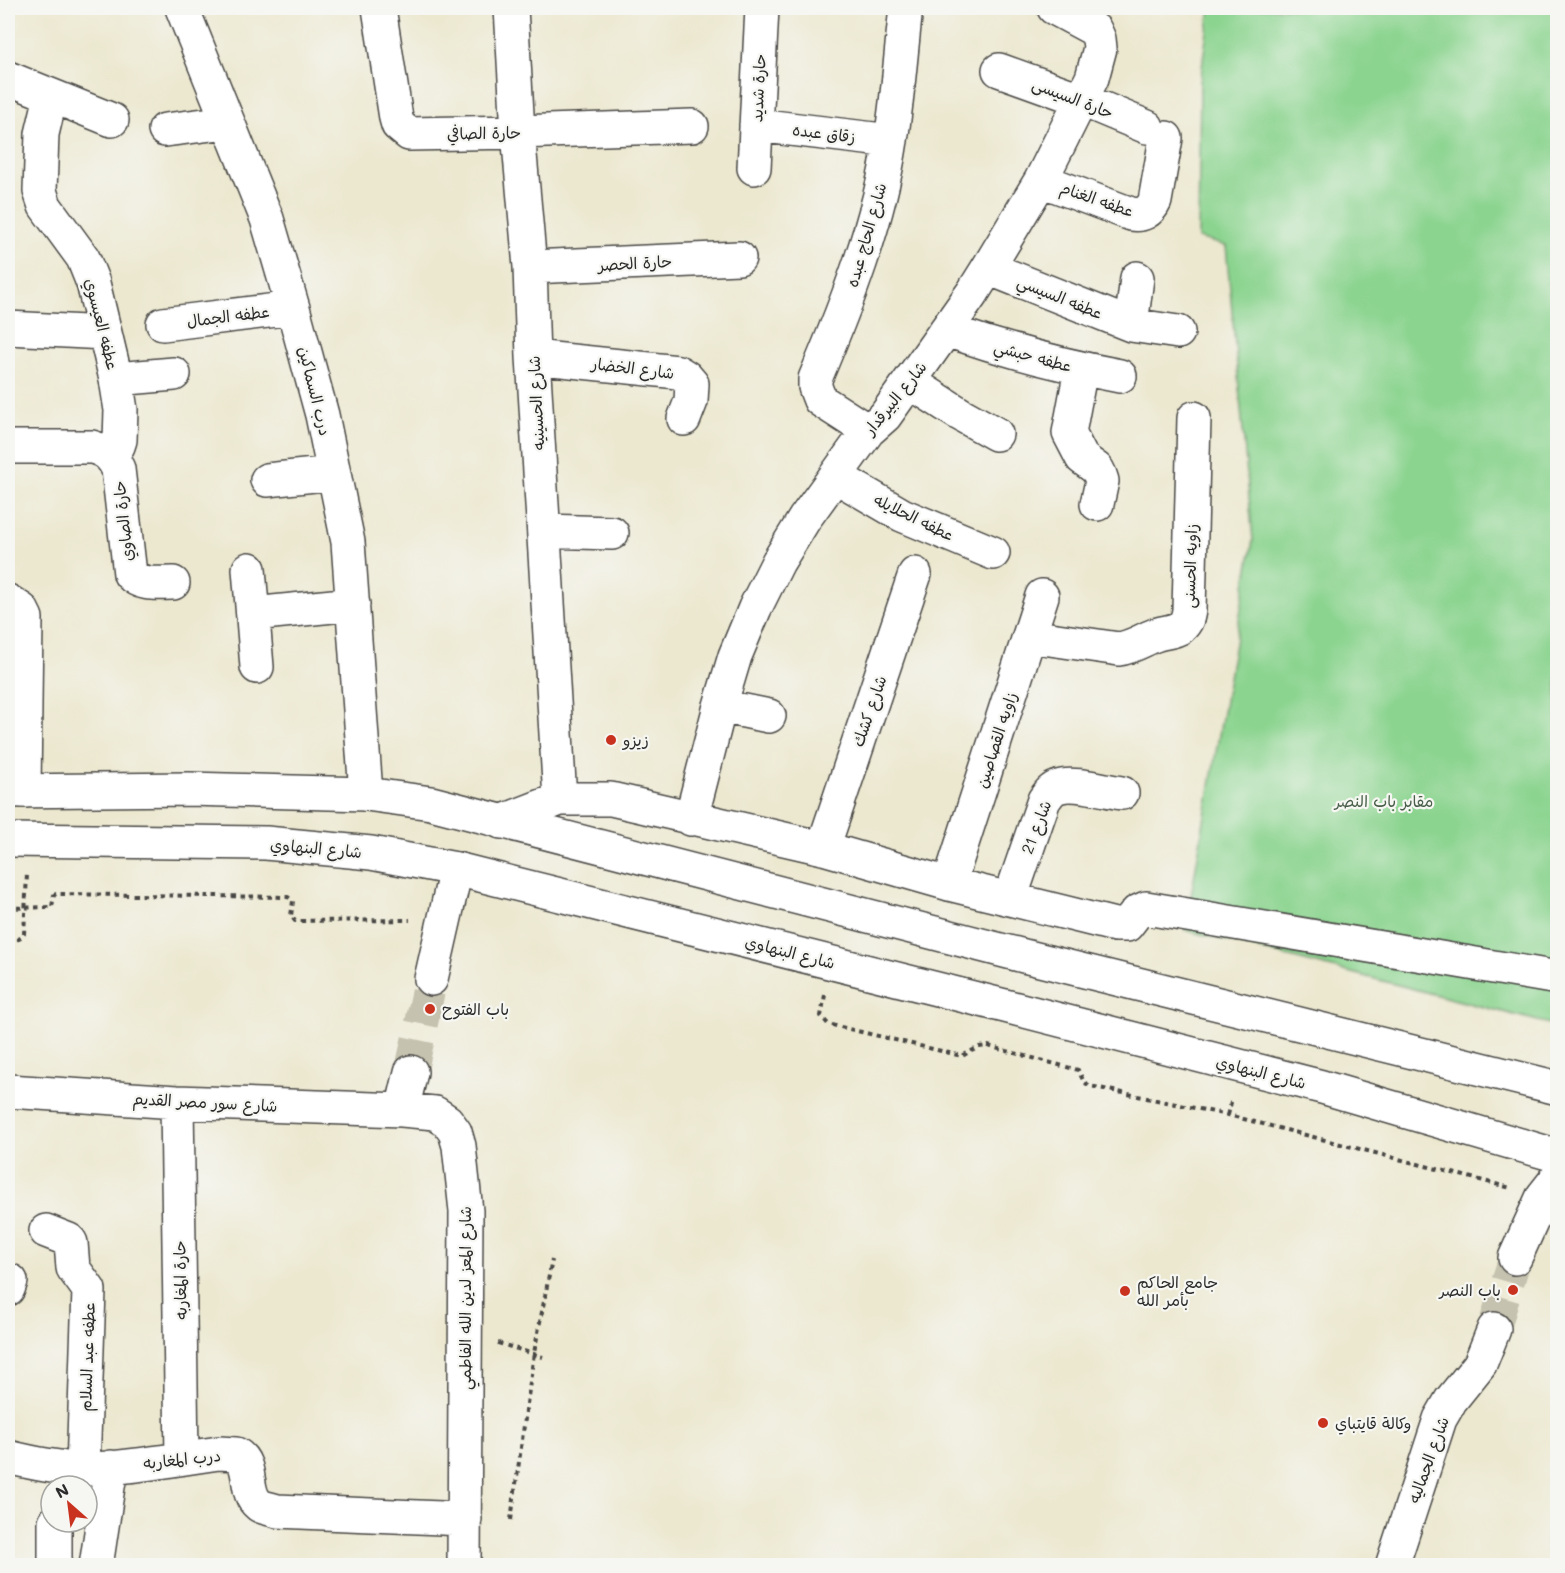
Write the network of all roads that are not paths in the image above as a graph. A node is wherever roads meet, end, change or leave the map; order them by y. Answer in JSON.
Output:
{"nodes":[{"id":1,"x":182,"y":8,"type":"edge"},
{"id":2,"x":379,"y":8,"type":"edge"},
{"id":3,"x":511,"y":8,"type":"edge"},
{"id":4,"x":762,"y":8,"type":"edge"},
{"id":5,"x":906,"y":8,"type":"edge"},
{"id":6,"x":1054,"y":8,"type":"edge"},
{"id":7,"x":999,"y":69,"type":"dead end"},
{"id":8,"x":8,"y":78,"type":"edge"},
{"id":9,"x":51,"y":96,"type":"junction"},
{"id":10,"x":1080,"y":99,"type":"junction"},
{"id":11,"x":112,"y":120,"type":"dead end"},
{"id":12,"x":228,"y":122,"type":"junction"},
{"id":13,"x":756,"y":125,"type":"junction"},
{"id":14,"x":692,"y":126,"type":"dead end"},
{"id":15,"x":165,"y":130,"type":"dead end"},
{"id":16,"x":518,"y":132,"type":"junction"},
{"id":17,"x":1156,"y":132,"type":"joint"},
{"id":18,"x":891,"y":141,"type":"junction"},
{"id":19,"x":754,"y":168,"type":"dead end"},
{"id":20,"x":1041,"y":180,"type":"junction"},
{"id":21,"x":739,"y":258,"type":"dead end"},
{"id":22,"x":530,"y":267,"type":"junction"},
{"id":23,"x":988,"y":268,"type":"junction"},
{"id":24,"x":1137,"y":278,"type":"dead end"},
{"id":25,"x":293,"y":308,"type":"junction"},
{"id":26,"x":163,"y":324,"type":"dead end"},
{"id":27,"x":1131,"y":325,"type":"junction"},
{"id":28,"x":8,"y":328,"type":"edge"},
{"id":29,"x":946,"y":330,"type":"junction"},
{"id":30,"x":1178,"y":332,"type":"dead end"},
{"id":31,"x":105,"y":333,"type":"junction"},
{"id":32,"x":533,"y":357,"type":"junction"},
{"id":33,"x":1081,"y":369,"type":"junction"},
{"id":34,"x":174,"y":374,"type":"dead end"},
{"id":35,"x":1120,"y":376,"type":"dead end"},
{"id":36,"x":116,"y":380,"type":"junction"},
{"id":37,"x":910,"y":382,"type":"junction"},
{"id":38,"x":1194,"y":418,"type":"dead end"},
{"id":39,"x":684,"y":419,"type":"dead end"},
{"id":40,"x":868,"y":431,"type":"junction"},
{"id":41,"x":996,"y":434,"type":"dead end"},
{"id":42,"x":8,"y":447,"type":"edge"},
{"id":43,"x":110,"y":455,"type":"junction"},
{"id":44,"x":334,"y":473,"type":"junction"},
{"id":45,"x":837,"y":477,"type":"junction"},
{"id":46,"x":267,"y":480,"type":"dead end"},
{"id":47,"x":1097,"y":504,"type":"dead end"},
{"id":48,"x":544,"y":531,"type":"junction"},
{"id":49,"x":612,"y":533,"type":"dead end"},
{"id":50,"x":993,"y":553,"type":"dead end"},
{"id":51,"x":249,"y":569,"type":"dead end"},
{"id":52,"x":915,"y":574,"type":"dead end"},
{"id":53,"x":173,"y":584,"type":"dead end"},
{"id":54,"x":1042,"y":596,"type":"dead end"},
{"id":55,"x":8,"y":601,"type":"edge"},
{"id":56,"x":353,"y":604,"type":"junction"},
{"id":57,"x":253,"y":614,"type":"junction"},
{"id":58,"x":1029,"y":636,"type":"junction"},
{"id":59,"x":257,"y":667,"type":"dead end"},
{"id":60,"x":720,"y":706,"type":"junction"},
{"id":61,"x":769,"y":716,"type":"dead end"},
{"id":62,"x":16,"y":791,"type":"edge"},
{"id":63,"x":1122,"y":793,"type":"dead end"},
{"id":64,"x":366,"y":794,"type":"junction"},
{"id":65,"x":560,"y":799,"type":"junction"},
{"id":66,"x":691,"y":819,"type":"junction"},
{"id":67,"x":501,"y":822,"type":"junction"},
{"id":68,"x":8,"y":840,"type":"edge"},
{"id":69,"x":823,"y":848,"type":"junction"},
{"id":70,"x":456,"y":869,"type":"junction"},
{"id":71,"x":950,"y":884,"type":"junction"},
{"id":72,"x":1010,"y":899,"type":"junction"},
{"id":73,"x":1557,"y":978,"type":"edge"},
{"id":74,"x":431,"y":979,"type":"tunnel mouth"},
{"id":75,"x":411,"y":1072,"type":"tunnel mouth"},
{"id":76,"x":1557,"y":1088,"type":"edge"},
{"id":77,"x":8,"y":1091,"type":"edge"},
{"id":78,"x":177,"y":1102,"type":"junction"},
{"id":79,"x":402,"y":1110,"type":"junction"},
{"id":80,"x":1557,"y":1156,"type":"edge"},
{"id":81,"x":1550,"y":1187,"type":"edge"},
{"id":82,"x":46,"y":1231,"type":"dead end"},
{"id":83,"x":1515,"y":1258,"type":"tunnel mouth"},
{"id":84,"x":1494,"y":1329,"type":"tunnel mouth"},
{"id":85,"x":8,"y":1457,"type":"edge"},
{"id":86,"x":182,"y":1458,"type":"junction"},
{"id":87,"x":76,"y":1472,"type":"edge"},
{"id":88,"x":465,"y":1519,"type":"junction"},
{"id":89,"x":55,"y":1534,"type":"edge"},
{"id":90,"x":55,"y":1566,"type":"edge"},
{"id":91,"x":96,"y":1566,"type":"edge"},
{"id":92,"x":464,"y":1566,"type":"edge"},
{"id":93,"x":1392,"y":1566,"type":"edge"}],
"edges":[{"from":1,"to":12,"type":"street","name":"درب السماكين"},
{"from":2,"to":16,"type":"street","name":"حارة الصافي"},
{"from":3,"to":16,"type":"street","name":"شارع الحسينيه"},
{"from":4,"to":13,"type":"street","name":"حارة شديد"},
{"from":5,"to":18,"type":"street","name":"شارع الحاج عبده"},
{"from":6,"to":10,"type":"street","name":"شارع البيرقدار"},
{"from":7,"to":10,"type":"street","name":"حارة السيسى"},
{"from":8,"to":9,"type":"street"},
{"from":9,"to":11,"type":"street"},
{"from":9,"to":31,"type":"street","name":"عطفه العيسوي"},
{"from":10,"to":17,"type":"street","name":"حارة السيسى"},
{"from":10,"to":20,"type":"street","name":"شارع البيرقدار"},
{"from":12,"to":15,"type":"street"},
{"from":12,"to":25,"type":"street","name":"درب السماكين"},
{"from":13,"to":18,"type":"street","name":"زقاق عبده"},
{"from":13,"to":19,"type":"street","name":"حارة شديد"},
{"from":14,"to":16,"type":"street","name":"حارة الصافي"},
{"from":16,"to":22,"type":"street","name":"شارع الحسينيه"},
{"from":17,"to":20,"type":"street","name":"عطفه الغنام"},
{"from":18,"to":40,"type":"street","name":"شارع الحاج عبده"},
{"from":20,"to":23,"type":"street","name":"شارع البيرقدار"},
{"from":21,"to":22,"type":"street","name":"حارة الحصر"},
{"from":22,"to":32,"type":"street","name":"شارع الحسينيه"},
{"from":23,"to":27,"type":"street","name":"عطفه السيسي"},
{"from":23,"to":29,"type":"street","name":"شارع البيرقدار"},
{"from":24,"to":27,"type":"street"},
{"from":25,"to":26,"type":"street","name":"عطفه الجمال"},
{"from":25,"to":44,"type":"street","name":"درب السماكين"},
{"from":27,"to":30,"type":"street","name":"عطفه السيسي"},
{"from":28,"to":31,"type":"street"},
{"from":29,"to":33,"type":"street","name":"عطفه حبشي"},
{"from":29,"to":37,"type":"street","name":"شارع البيرقدار"},
{"from":31,"to":36,"type":"street","name":"عطفه العيسوي"},
{"from":32,"to":39,"type":"street","name":"شارع الخضار"},
{"from":32,"to":48,"type":"street","name":"شارع الحسينيه"},
{"from":33,"to":35,"type":"street","name":"عطفه حبشي"},
{"from":33,"to":47,"type":"street"},
{"from":34,"to":36,"type":"street"},
{"from":36,"to":43,"type":"street","name":"عطفه العيسوي"},
{"from":37,"to":40,"type":"street","name":"شارع البيرقدار"},
{"from":37,"to":41,"type":"street"},
{"from":38,"to":58,"type":"street","name":"زاويه الحسنى"},
{"from":40,"to":45,"type":"street","name":"شارع البيرقدار"},
{"from":42,"to":43,"type":"street"},
{"from":43,"to":53,"type":"street","name":"حارة الصاوي"},
{"from":44,"to":46,"type":"street"},
{"from":44,"to":56,"type":"street","name":"درب السماكين"},
{"from":45,"to":50,"type":"street","name":"عطفه الحلايله"},
{"from":45,"to":60,"type":"street","name":"شارع البيرقدار"},
{"from":48,"to":49,"type":"street"},
{"from":48,"to":65,"type":"street","name":"شارع الحسينيه"},
{"from":51,"to":57,"type":"street"},
{"from":52,"to":69,"type":"street","name":"شارع كشك"},
{"from":54,"to":58,"type":"street","name":"زاويه القصاصين"},
{"from":55,"to":62,"type":"street"},
{"from":56,"to":57,"type":"street"},
{"from":56,"to":64,"type":"street","name":"درب السماكين"},
{"from":57,"to":59,"type":"street"},
{"from":58,"to":71,"type":"street","name":"زاويه القصاصين"},
{"from":60,"to":61,"type":"street"},
{"from":60,"to":66,"type":"street","name":"شارع البيرقدار"},
{"from":62,"to":64,"type":"street"},
{"from":63,"to":72,"type":"street","name":"شارع 21"},
{"from":64,"to":67,"type":"street"},
{"from":65,"to":66,"type":"street"},
{"from":65,"to":67,"type":"street"},
{"from":66,"to":69,"type":"street"},
{"from":67,"to":76,"type":"street"},
{"from":68,"to":70,"type":"street","name":"شارع البنهاوي"},
{"from":69,"to":71,"type":"street"},
{"from":70,"to":74,"type":"street"},
{"from":70,"to":80,"type":"street","name":"شارع البنهاوي"},
{"from":71,"to":72,"type":"street"},
{"from":72,"to":73,"type":"street"},
{"from":75,"to":79,"type":"street"},
{"from":77,"to":78,"type":"street","name":"شارع سور مصر القديم"},
{"from":78,"to":79,"type":"street","name":"شارع سور مصر القديم"},
{"from":78,"to":86,"type":"street","name":"حارة المغاربه"},
{"from":79,"to":88,"type":"street","name":"شارع المعز لدين الله الفاطمي"},
{"from":81,"to":83,"type":"street"},
{"from":82,"to":87,"type":"street","name":"عطفه عبد السلام"},
{"from":84,"to":93,"type":"street","name":"شارع الجماليه"},
{"from":85,"to":87,"type":"street","name":"درب المغاربه"},
{"from":86,"to":87,"type":"street","name":"درب المغاربه"},
{"from":86,"to":88,"type":"street","name":"درب المغاربه"},
{"from":87,"to":91,"type":"street"},
{"from":88,"to":92,"type":"street","name":"شارع المعز لدين الله الفاطمي"},
{"from":89,"to":90,"type":"street"}]}
